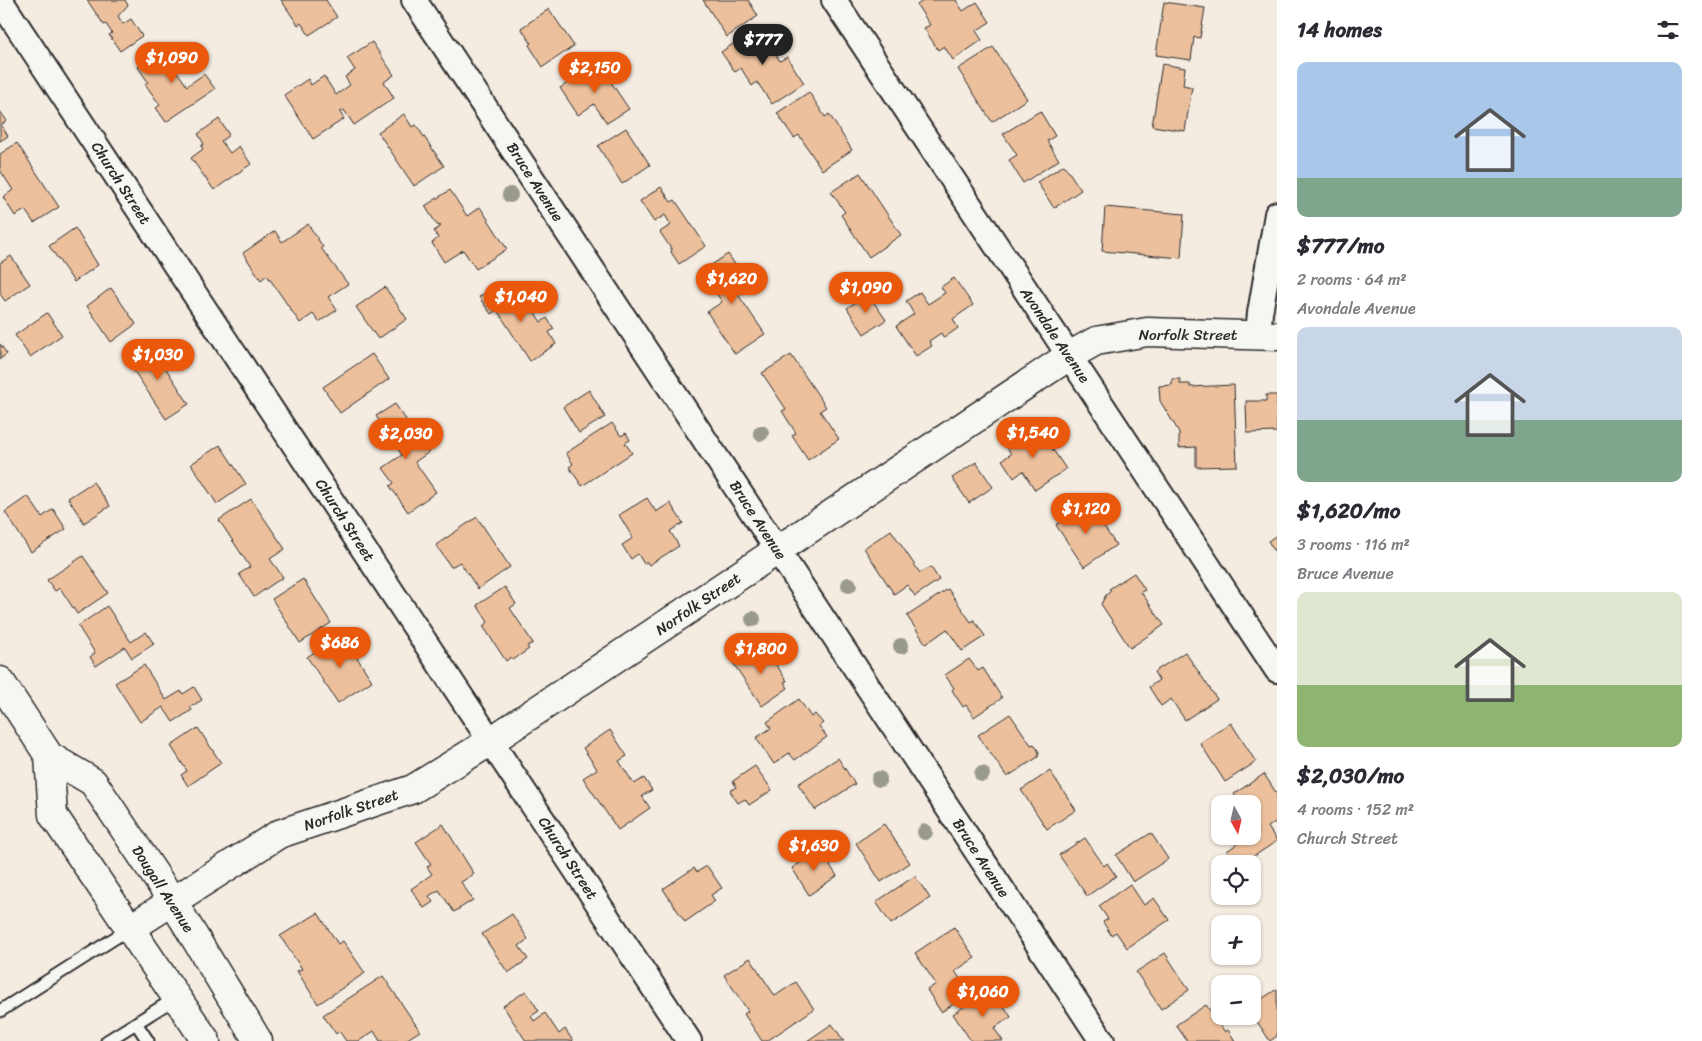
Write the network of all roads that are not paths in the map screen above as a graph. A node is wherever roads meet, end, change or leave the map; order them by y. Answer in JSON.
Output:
{"nodes":[{"id":1,"x":0,"y":0,"type":"edge"},
{"id":2,"x":414,"y":0,"type":"edge"},
{"id":3,"x":834,"y":0,"type":"edge"},
{"id":4,"x":1277,"y":214,"type":"edge"},
{"id":5,"x":1268,"y":335,"type":"edge"},
{"id":6,"x":1069,"y":356,"type":"junction"},
{"id":7,"x":778,"y":550,"type":"junction"},
{"id":8,"x":1277,"y":670,"type":"edge"},
{"id":9,"x":0,"y":681,"type":"edge"},
{"id":10,"x":491,"y":741,"type":"junction"},
{"id":11,"x":49,"y":756,"type":"junction"},
{"id":12,"x":172,"y":902,"type":"junction"},
{"id":13,"x":129,"y":930,"type":"junction"},
{"id":14,"x":176,"y":998,"type":"junction"},
{"id":15,"x":0,"y":1011,"type":"edge"},
{"id":16,"x":136,"y":1023,"type":"junction"},
{"id":17,"x":107,"y":1041,"type":"edge"},
{"id":18,"x":148,"y":1041,"type":"edge"},
{"id":19,"x":206,"y":1041,"type":"edge"},
{"id":20,"x":258,"y":1041,"type":"edge"},
{"id":21,"x":689,"y":1041,"type":"edge"},
{"id":22,"x":1102,"y":1041,"type":"edge"}],
"edges":[{"from":1,"to":10,"type":"street","name":"Church Street"},
{"from":2,"to":7,"type":"street","name":"Bruce Avenue"},
{"from":3,"to":6,"type":"street","name":"Avondale Avenue"},
{"from":4,"to":5,"type":"street"},
{"from":5,"to":6,"type":"street","name":"Norfolk Street"},
{"from":6,"to":7,"type":"street","name":"Norfolk Street"},
{"from":6,"to":8,"type":"street","name":"Avondale Avenue"},
{"from":7,"to":10,"type":"street","name":"Norfolk Street"},
{"from":7,"to":22,"type":"street","name":"Bruce Avenue"},
{"from":9,"to":11,"type":"street","name":"Dougall Avenue"},
{"from":10,"to":12,"type":"street","name":"Norfolk Street"},
{"from":10,"to":21,"type":"street","name":"Church Street"},
{"from":11,"to":12,"type":"street","name":"Dougall Avenue"},
{"from":11,"to":13,"type":"street","name":"Dougall Avenue"},
{"from":12,"to":13,"type":"street","name":"Norfolk Street"},
{"from":12,"to":20,"type":"street","name":"Dougall Avenue"},
{"from":13,"to":14,"type":"street","name":"Dougall Avenue"},
{"from":13,"to":15,"type":"lane"},
{"from":14,"to":16,"type":"lane"},
{"from":14,"to":19,"type":"street","name":"Dougall Avenue"},
{"from":16,"to":17,"type":"lane"},
{"from":16,"to":18,"type":"lane"}]}
